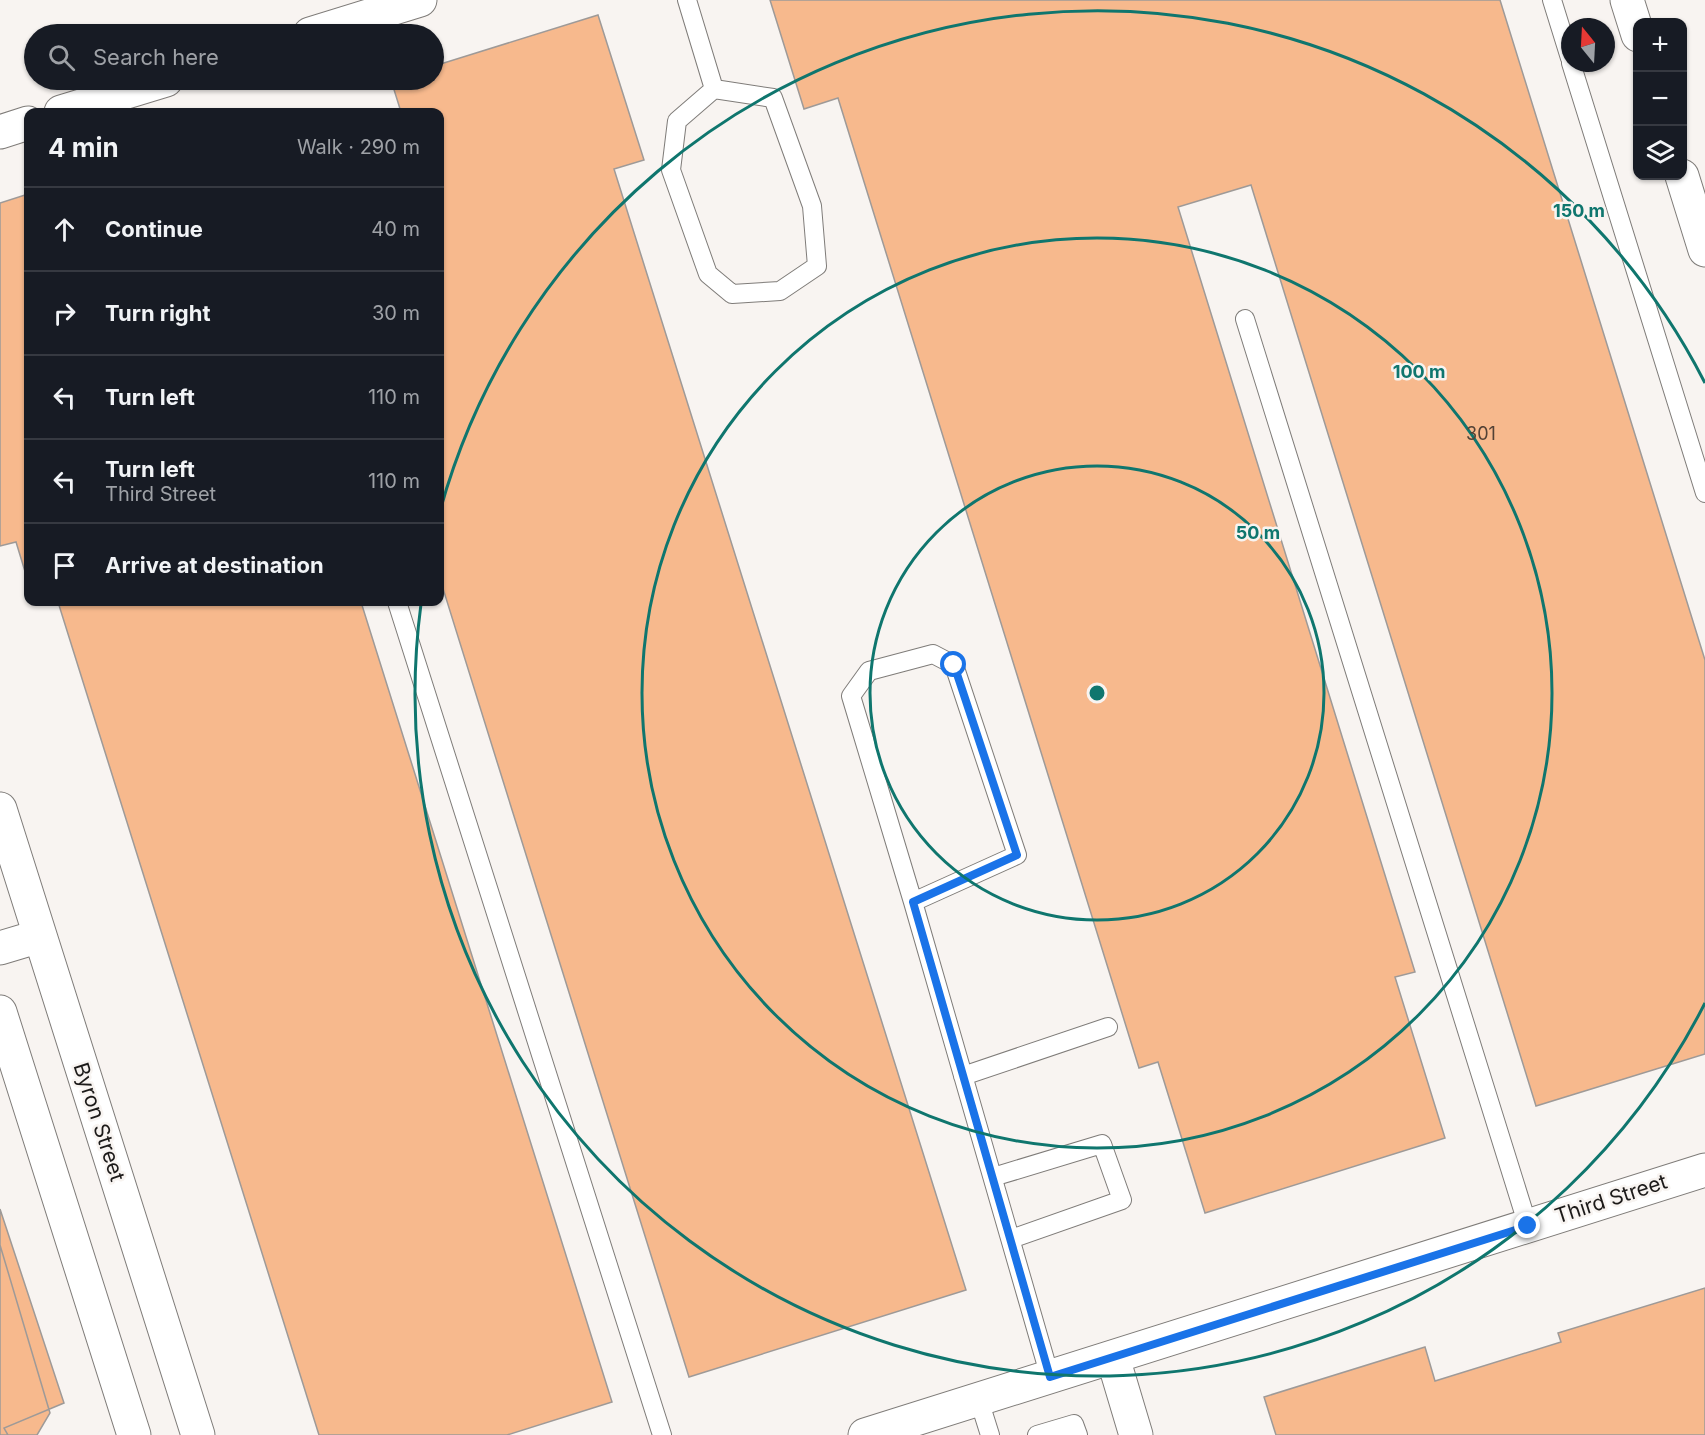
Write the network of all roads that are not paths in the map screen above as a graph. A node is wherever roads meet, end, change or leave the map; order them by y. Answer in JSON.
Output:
{"nodes":[{"id":1,"x":420,"y":0,"type":"edge"},
{"id":2,"x":687,"y":0,"type":"edge"},
{"id":3,"x":1552,"y":0,"type":"edge"},
{"id":4,"x":1627,"y":0,"type":"edge"},
{"id":5,"x":1633,"y":19,"type":"edge"},
{"id":6,"x":342,"y":24,"type":"edge"},
{"id":7,"x":1561,"y":29,"type":"edge"},
{"id":8,"x":1575,"y":72,"type":"edge"},
{"id":9,"x":714,"y":89,"type":"junction"},
{"id":10,"x":133,"y":90,"type":"edge"},
{"id":11,"x":74,"y":108,"type":"edge"},
{"id":12,"x":24,"y":124,"type":"edge"},
{"id":13,"x":0,"y":132,"type":"edge"},
{"id":14,"x":1683,"y":180,"type":"edge"},
{"id":15,"x":1705,"y":250,"type":"edge"},
{"id":16,"x":1245,"y":319,"type":"dead end"},
{"id":17,"x":1705,"y":493,"type":"edge"},
{"id":18,"x":398,"y":606,"type":"edge"},
{"id":19,"x":0,"y":809,"type":"edge"},
{"id":20,"x":913,"y":902,"type":"junction"},
{"id":21,"x":40,"y":936,"type":"junction"},
{"id":22,"x":0,"y":948,"type":"edge"},
{"id":23,"x":0,"y":1012,"type":"edge"},
{"id":24,"x":1108,"y":1027,"type":"dead end"},
{"id":25,"x":963,"y":1076,"type":"junction"},
{"id":26,"x":1705,"y":1170,"type":"edge"},
{"id":27,"x":993,"y":1177,"type":"junction"},
{"id":28,"x":1528,"y":1226,"type":"junction"},
{"id":29,"x":1011,"y":1239,"type":"junction"},
{"id":30,"x":1113,"y":1358,"type":"junction"},
{"id":31,"x":1050,"y":1377,"type":"junction"},
{"id":32,"x":979,"y":1400,"type":"junction"},
{"id":33,"x":134,"y":1435,"type":"edge"},
{"id":34,"x":198,"y":1435,"type":"edge"},
{"id":35,"x":662,"y":1435,"type":"edge"},
{"id":36,"x":865,"y":1435,"type":"edge"},
{"id":37,"x":990,"y":1435,"type":"edge"},
{"id":38,"x":1037,"y":1435,"type":"edge"},
{"id":39,"x":1077,"y":1435,"type":"edge"},
{"id":40,"x":1136,"y":1435,"type":"edge"}],
"edges":[{"from":1,"to":6,"type":"street"},
{"from":2,"to":9,"type":"lane"},
{"from":3,"to":7,"type":"lane"},
{"from":4,"to":5,"type":"street"},
{"from":8,"to":17,"type":"lane"},
{"from":9,"to":9,"type":"lane"},
{"from":10,"to":11,"type":"street"},
{"from":12,"to":13,"type":"street"},
{"from":14,"to":15,"type":"street"},
{"from":16,"to":28,"type":"lane"},
{"from":18,"to":35,"type":"lane"},
{"from":19,"to":21,"type":"street","name":"Byron Street"},
{"from":20,"to":20,"type":"lane"},
{"from":20,"to":25,"type":"lane"},
{"from":21,"to":22,"type":"street"},
{"from":21,"to":34,"type":"street","name":"Byron Street"},
{"from":23,"to":33,"type":"street"},
{"from":24,"to":25,"type":"lane"},
{"from":25,"to":27,"type":"lane"},
{"from":26,"to":28,"type":"street","name":"Third Street"},
{"from":27,"to":29,"type":"lane"},
{"from":27,"to":29,"type":"lane"},
{"from":28,"to":30,"type":"street","name":"Third Street"},
{"from":29,"to":31,"type":"lane"},
{"from":30,"to":31,"type":"street","name":"Third Street"},
{"from":30,"to":40,"type":"street"},
{"from":31,"to":32,"type":"street","name":"Third Street"},
{"from":32,"to":36,"type":"street","name":"Third Street"},
{"from":32,"to":37,"type":"lane"},
{"from":38,"to":39,"type":"lane"}]}
